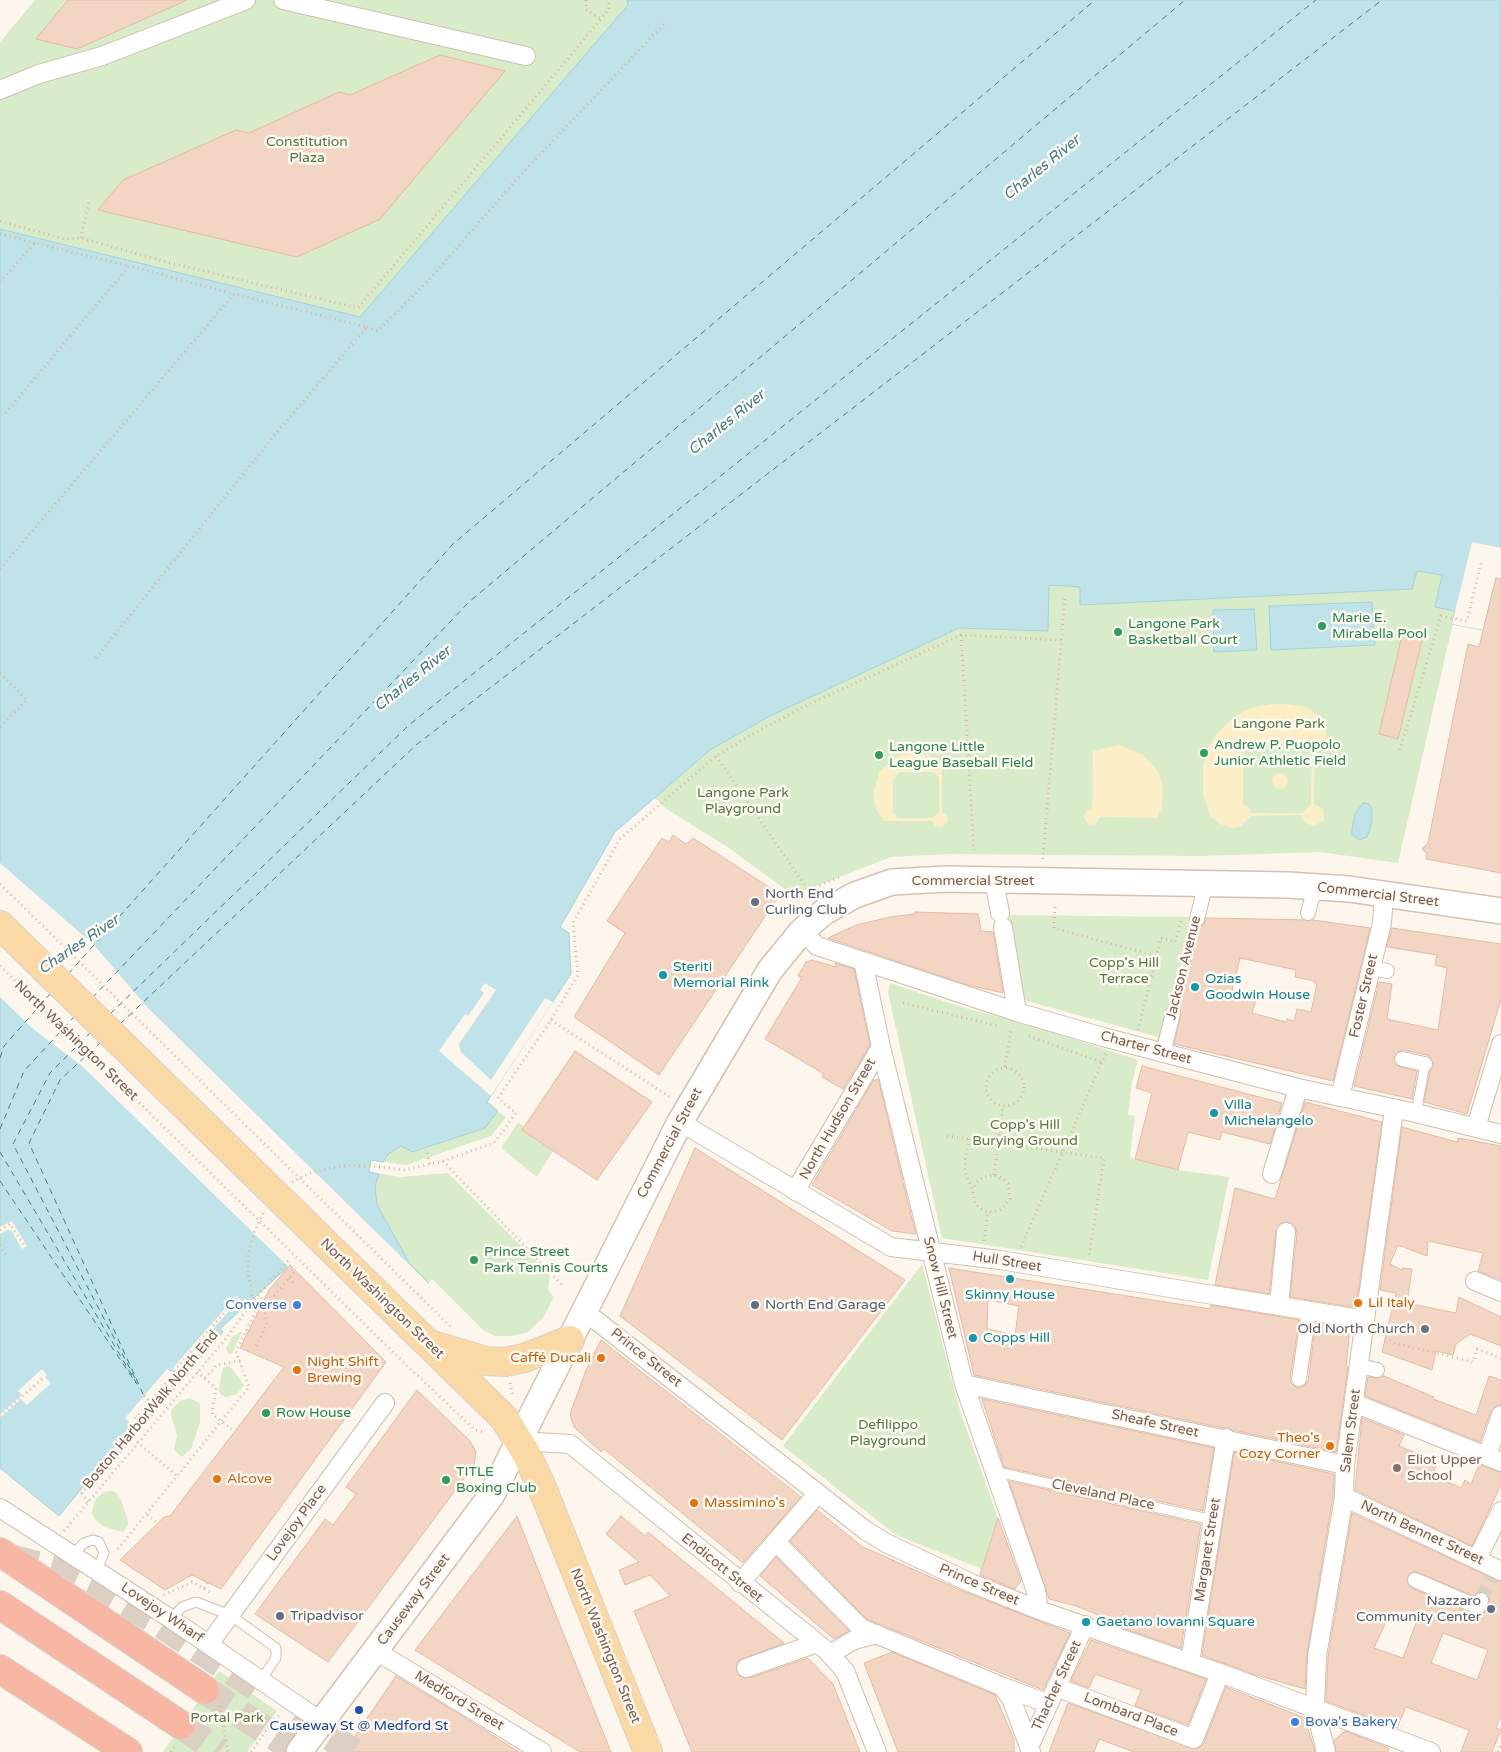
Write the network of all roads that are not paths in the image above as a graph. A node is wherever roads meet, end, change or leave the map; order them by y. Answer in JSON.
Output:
{"nodes":[{"id":1,"x":246,"y":0,"type":"edge"},
{"id":2,"x":283,"y":0,"type":"edge"},
{"id":3,"x":526,"y":56,"type":"dead end"},
{"id":4,"x":0,"y":90,"type":"edge"},
{"id":5,"x":994,"y":880,"type":"junction"},
{"id":6,"x":1206,"y":883,"type":"junction"},
{"id":7,"x":1315,"y":887,"type":"junction"},
{"id":8,"x":1384,"y":894,"type":"junction"},
{"id":9,"x":1501,"y":911,"type":"edge"},
{"id":10,"x":1308,"y":913,"type":"dead end"},
{"id":11,"x":1196,"y":920,"type":"road end"},
{"id":12,"x":0,"y":925,"type":"edge"},
{"id":13,"x":802,"y":931,"type":"junction"},
{"id":14,"x":863,"y":961,"type":"junction"},
{"id":15,"x":1017,"y":1012,"type":"junction"},
{"id":16,"x":1173,"y":1013,"type":"road end"},
{"id":17,"x":1501,"y":1044,"type":"edge"},
{"id":18,"x":881,"y":1047,"type":"junction"},
{"id":19,"x":1163,"y":1053,"type":"junction"},
{"id":20,"x":1402,"y":1059,"type":"dead end"},
{"id":21,"x":1425,"y":1064,"type":"joint"},
{"id":22,"x":1298,"y":1088,"type":"junction"},
{"id":23,"x":1340,"y":1097,"type":"junction"},
{"id":24,"x":1394,"y":1109,"type":"junction"},
{"id":25,"x":1416,"y":1113,"type":"junction"},
{"id":26,"x":680,"y":1122,"type":"junction"},
{"id":27,"x":1476,"y":1127,"type":"junction"},
{"id":28,"x":1501,"y":1134,"type":"edge"},
{"id":29,"x":1272,"y":1174,"type":"dead end"},
{"id":30,"x":795,"y":1191,"type":"junction"},
{"id":31,"x":1286,"y":1232,"type":"dead end"},
{"id":32,"x":931,"y":1252,"type":"junction"},
{"id":33,"x":1475,"y":1281,"type":"dead end"},
{"id":34,"x":1501,"y":1292,"type":"edge"},
{"id":35,"x":1279,"y":1305,"type":"junction"},
{"id":36,"x":584,"y":1311,"type":"junction"},
{"id":37,"x":1309,"y":1311,"type":"junction"},
{"id":38,"x":1370,"y":1325,"type":"junction"},
{"id":39,"x":423,"y":1338,"type":"junction"},
{"id":40,"x":570,"y":1340,"type":"junction"},
{"id":41,"x":1359,"y":1366,"type":"junction"},
{"id":42,"x":1377,"y":1370,"type":"dead end"},
{"id":43,"x":1299,"y":1379,"type":"dead end"},
{"id":44,"x":964,"y":1384,"type":"junction"},
{"id":45,"x":385,"y":1403,"type":"dead end"},
{"id":46,"x":1354,"y":1403,"type":"junction"},
{"id":47,"x":1501,"y":1415,"type":"edge"},
{"id":48,"x":1226,"y":1438,"type":"junction"},
{"id":49,"x":519,"y":1441,"type":"junction"},
{"id":50,"x":1494,"y":1459,"type":"edge"},
{"id":51,"x":1345,"y":1465,"type":"junction"},
{"id":52,"x":993,"y":1471,"type":"junction"},
{"id":53,"x":818,"y":1493,"type":"junction"},
{"id":54,"x":1344,"y":1497,"type":"junction"},
{"id":55,"x":0,"y":1508,"type":"edge"},
{"id":56,"x":1501,"y":1511,"type":"edge"},
{"id":57,"x":1213,"y":1520,"type":"junction"},
{"id":58,"x":776,"y":1542,"type":"junction"},
{"id":59,"x":0,"y":1552,"type":"edge"},
{"id":60,"x":72,"y":1555,"type":"junction"},
{"id":61,"x":1477,"y":1559,"type":"junction"},
{"id":62,"x":97,"y":1570,"type":"junction"},
{"id":63,"x":1501,"y":1570,"type":"edge"},
{"id":64,"x":1415,"y":1580,"type":"dead end"},
{"id":65,"x":740,"y":1583,"type":"junction"},
{"id":66,"x":1481,"y":1600,"type":"dead end"},
{"id":67,"x":0,"y":1605,"type":"edge"},
{"id":68,"x":1040,"y":1610,"type":"junction"},
{"id":69,"x":230,"y":1616,"type":"junction"},
{"id":70,"x":171,"y":1619,"type":"junction"},
{"id":71,"x":1085,"y":1625,"type":"junction"},
{"id":72,"x":876,"y":1634,"type":"junction"},
{"id":73,"x":209,"y":1644,"type":"junction"},
{"id":74,"x":823,"y":1648,"type":"junction"},
{"id":75,"x":376,"y":1651,"type":"junction"},
{"id":76,"x":1190,"y":1662,"type":"junction"},
{"id":77,"x":746,"y":1668,"type":"dead end"},
{"id":78,"x":0,"y":1669,"type":"edge"},
{"id":79,"x":1220,"y":1673,"type":"junction"},
{"id":80,"x":261,"y":1680,"type":"junction"},
{"id":81,"x":1002,"y":1686,"type":"junction"},
{"id":82,"x":0,"y":1692,"type":"edge"},
{"id":83,"x":1052,"y":1696,"type":"junction"},
{"id":84,"x":213,"y":1698,"type":"tunnel mouth"},
{"id":85,"x":1314,"y":1708,"type":"junction"},
{"id":86,"x":322,"y":1722,"type":"junction"},
{"id":87,"x":181,"y":1725,"type":"tunnel mouth"},
{"id":88,"x":1030,"y":1749,"type":"edge"},
{"id":89,"x":120,"y":1752,"type":"edge"},
{"id":90,"x":128,"y":1752,"type":"edge"},
{"id":91,"x":299,"y":1752,"type":"edge"},
{"id":92,"x":542,"y":1752,"type":"edge"},
{"id":93,"x":648,"y":1752,"type":"edge"},
{"id":94,"x":877,"y":1752,"type":"edge"},
{"id":95,"x":1326,"y":1752,"type":"edge"},
{"id":96,"x":1431,"y":1752,"type":"edge"}],
"edges":[{"from":1,"to":4,"type":"street"},
{"from":2,"to":3,"type":"street"},
{"from":5,"to":6,"type":"main road","name":"Commercial Street"},
{"from":5,"to":13,"type":"main road","name":"Commercial Street"},
{"from":5,"to":15,"type":"street"},
{"from":6,"to":7,"type":"main road","name":"Commercial Street"},
{"from":6,"to":11,"type":"street","name":"Jackson Avenue"},
{"from":7,"to":8,"type":"main road","name":"Commercial Street"},
{"from":7,"to":10,"type":"street"},
{"from":8,"to":9,"type":"main road","name":"Commercial Street"},
{"from":8,"to":23,"type":"street","name":"Foster Street"},
{"from":12,"to":39,"type":"main road","name":"North Washington Street"},
{"from":13,"to":14,"type":"street","name":"Charter Street"},
{"from":13,"to":26,"type":"main road","name":"Commercial Street"},
{"from":14,"to":15,"type":"street","name":"Charter Street"},
{"from":14,"to":18,"type":"street","name":"Snow Hill Street"},
{"from":15,"to":19,"type":"street","name":"Charter Street"},
{"from":16,"to":19,"type":"street","name":"Jackson Avenue"},
{"from":17,"to":27,"type":"street"},
{"from":18,"to":30,"type":"street","name":"North Hudson Street"},
{"from":18,"to":32,"type":"street","name":"Snow Hill Street"},
{"from":19,"to":22,"type":"street","name":"Charter Street"},
{"from":20,"to":21,"type":"street"},
{"from":21,"to":25,"type":"lane"},
{"from":22,"to":23,"type":"street","name":"Charter Street"},
{"from":22,"to":29,"type":"street"},
{"from":23,"to":24,"type":"street","name":"Charter Street"},
{"from":24,"to":25,"type":"street","name":"Charter Street"},
{"from":24,"to":38,"type":"street","name":"Salem Street"},
{"from":25,"to":27,"type":"street","name":"Charter Street"},
{"from":26,"to":30,"type":"street","name":"Hull Street"},
{"from":26,"to":36,"type":"main road","name":"Commercial Street"},
{"from":27,"to":28,"type":"street","name":"Charter Street"},
{"from":30,"to":32,"type":"street","name":"Hull Street"},
{"from":31,"to":35,"type":"street"},
{"from":32,"to":35,"type":"street","name":"Hull Street"},
{"from":32,"to":44,"type":"street","name":"Snow Hill Street"},
{"from":33,"to":34,"type":"street"},
{"from":35,"to":37,"type":"street","name":"Hull Street"},
{"from":36,"to":40,"type":"main road","name":"Commercial Street"},
{"from":36,"to":53,"type":"street","name":"Prince Street"},
{"from":37,"to":38,"type":"street","name":"Hull Street"},
{"from":37,"to":43,"type":"street"},
{"from":38,"to":41,"type":"street","name":"Salem Street"},
{"from":39,"to":40,"type":"main road"},
{"from":39,"to":49,"type":"main road","name":"North Washington Street"},
{"from":40,"to":49,"type":"main road","name":"Commercial Street"},
{"from":41,"to":42,"type":"street"},
{"from":41,"to":46,"type":"street","name":"Salem Street"},
{"from":44,"to":48,"type":"street","name":"Sheafe Street"},
{"from":44,"to":52,"type":"street","name":"Snow Hill Street"},
{"from":45,"to":69,"type":"street","name":"Lovejoy Place"},
{"from":46,"to":50,"type":"street"},
{"from":46,"to":51,"type":"street","name":"Salem Street"},
{"from":47,"to":50,"type":"street"},
{"from":48,"to":51,"type":"street","name":"Sheafe Street"},
{"from":48,"to":57,"type":"street","name":"Margaret Street"},
{"from":49,"to":65,"type":"street","name":"Endicott Street"},
{"from":49,"to":75,"type":"main road","name":"Causeway Street"},
{"from":49,"to":93,"type":"main road","name":"North Washington Street"},
{"from":51,"to":54,"type":"street","name":"Salem Street"},
{"from":52,"to":57,"type":"lane","name":"Cleveland Place"},
{"from":52,"to":68,"type":"street","name":"Snow Hill Street"},
{"from":53,"to":58,"type":"street"},
{"from":53,"to":68,"type":"street","name":"Prince Street"},
{"from":54,"to":61,"type":"street","name":"North Bennet Street"},
{"from":54,"to":85,"type":"street","name":"Salem Street"},
{"from":55,"to":60,"type":"street","name":"Lovejoy Wharf"},
{"from":56,"to":61,"type":"street"},
{"from":57,"to":76,"type":"street","name":"Margaret Street"},
{"from":58,"to":65,"type":"street"},
{"from":58,"to":72,"type":"street"},
{"from":59,"to":84,"type":"highway"},
{"from":60,"to":62,"type":"street","name":"Lovejoy Wharf"},
{"from":60,"to":62,"type":"lane"},
{"from":61,"to":63,"type":"street","name":"North Bennet Street"},
{"from":62,"to":70,"type":"street","name":"Lovejoy Wharf"},
{"from":64,"to":66,"type":"street"},
{"from":65,"to":74,"type":"street","name":"Endicott Street"},
{"from":67,"to":87,"type":"highway"},
{"from":68,"to":71,"type":"street","name":"Prince Street"},
{"from":69,"to":70,"type":"lane"},
{"from":69,"to":73,"type":"street","name":"Lovejoy Place"},
{"from":69,"to":80,"type":"lane"},
{"from":70,"to":73,"type":"street","name":"Lovejoy Wharf"},
{"from":71,"to":76,"type":"street","name":"Prince Street"},
{"from":71,"to":83,"type":"street","name":"Thacher Street"},
{"from":72,"to":74,"type":"street"},
{"from":72,"to":81,"type":"street"},
{"from":73,"to":80,"type":"street","name":"Lovejoy Wharf"},
{"from":74,"to":77,"type":"street"},
{"from":74,"to":94,"type":"street","name":"Endicott Street"},
{"from":75,"to":86,"type":"main road","name":"Causeway Street"},
{"from":75,"to":92,"type":"street","name":"Medford Street"},
{"from":76,"to":79,"type":"street","name":"Prince Street"},
{"from":78,"to":90,"type":"highway"},
{"from":79,"to":83,"type":"street","name":"Lombard Place"},
{"from":79,"to":85,"type":"street","name":"Prince Street"},
{"from":80,"to":86,"type":"street","name":"Lovejoy Wharf"},
{"from":81,"to":83,"type":"street"},
{"from":81,"to":88,"type":"street"},
{"from":82,"to":89,"type":"highway"},
{"from":83,"to":88,"type":"street","name":"Thacher Street"},
{"from":85,"to":95,"type":"street","name":"Salem Street"},
{"from":85,"to":96,"type":"street","name":"Prince Street"},
{"from":86,"to":91,"type":"main road","name":"Causeway Street"}]}
